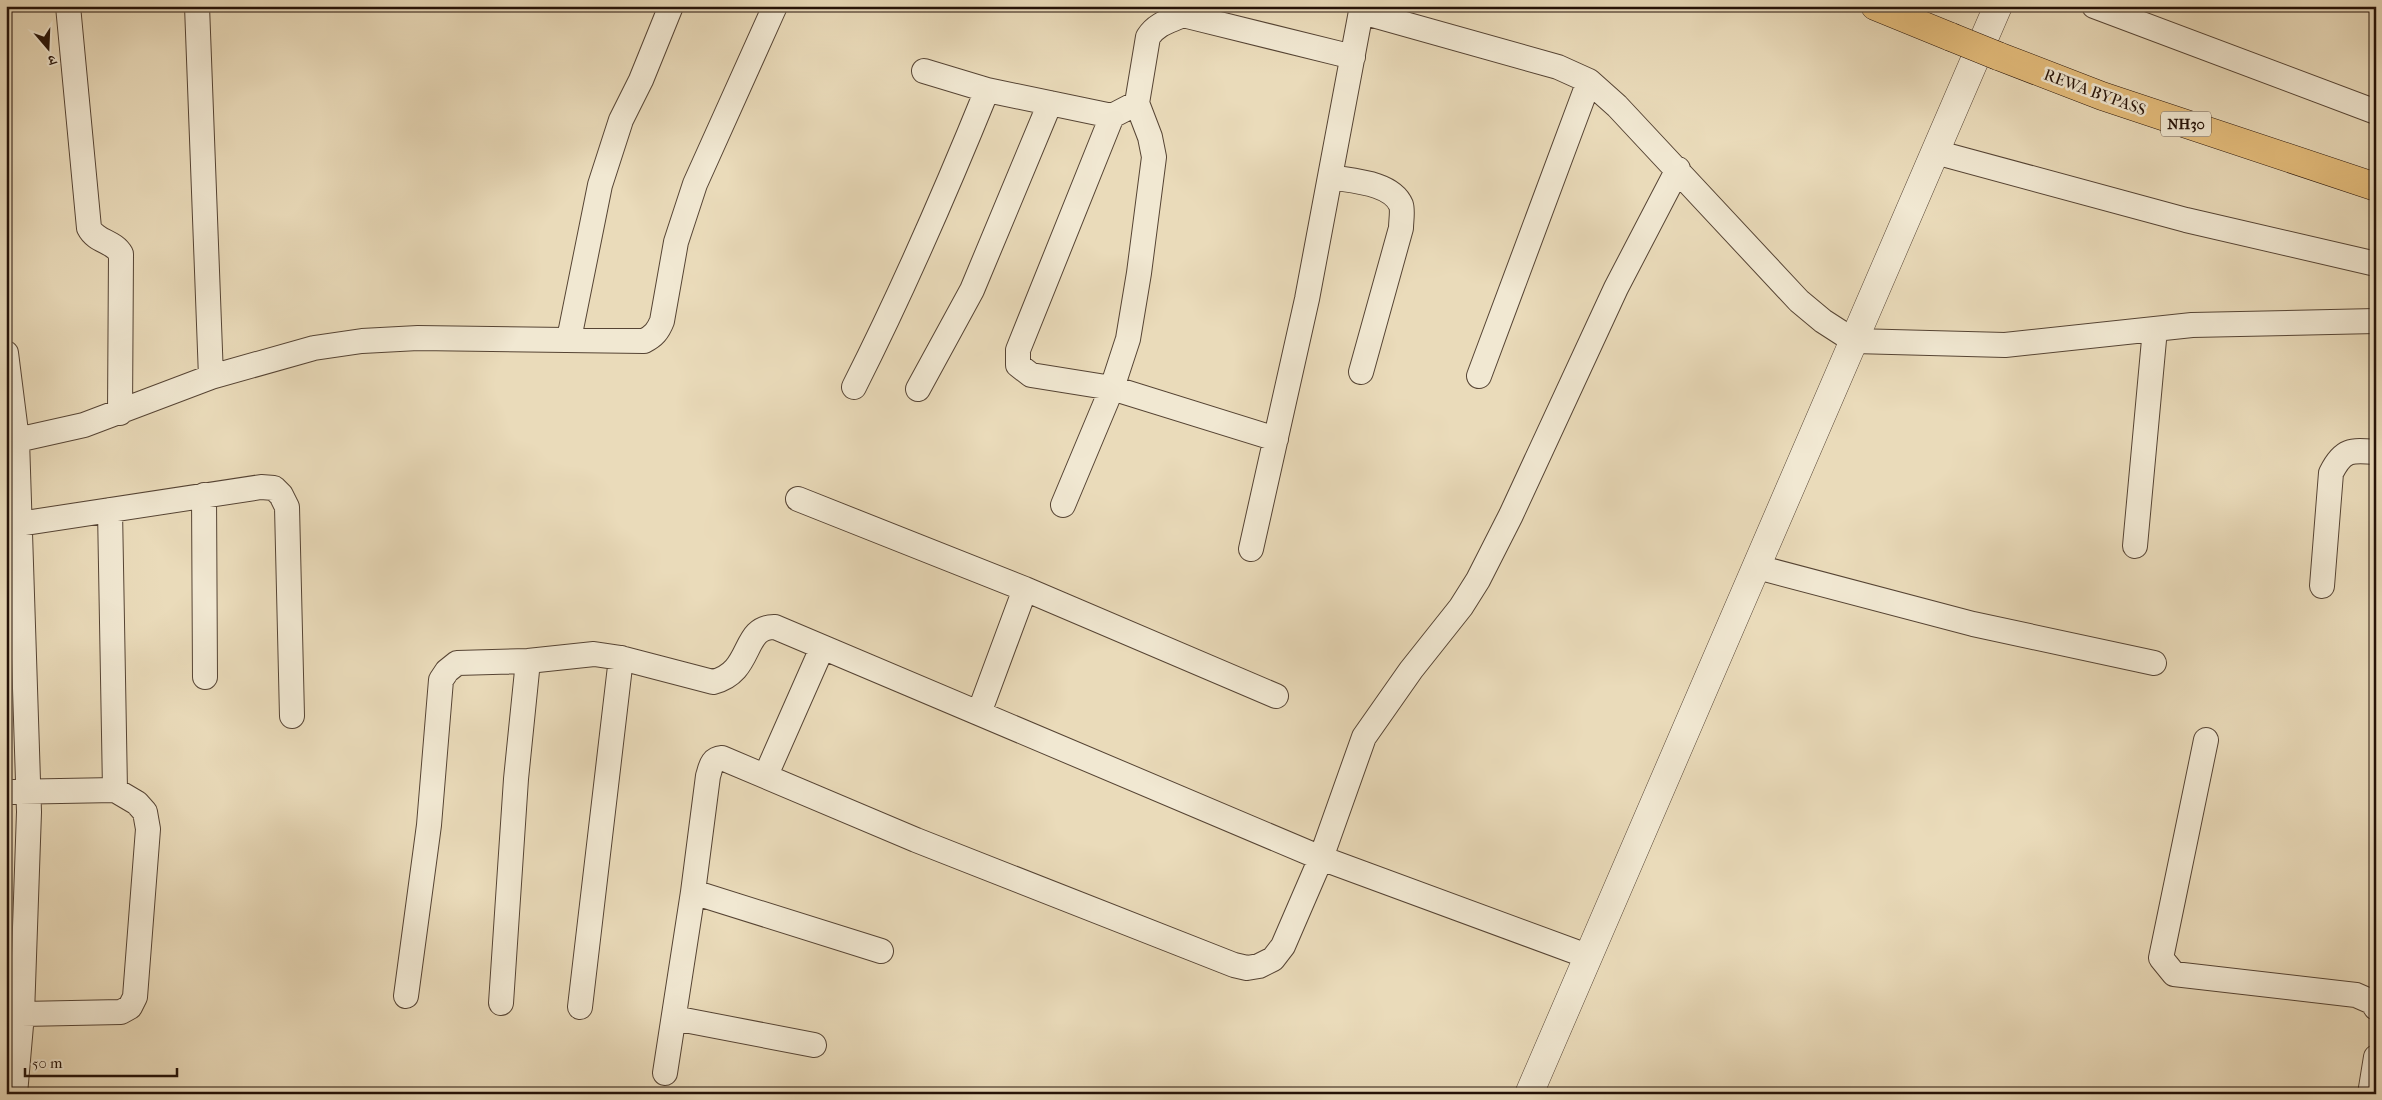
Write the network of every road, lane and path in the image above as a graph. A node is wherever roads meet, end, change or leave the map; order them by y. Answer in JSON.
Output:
{"nodes":[{"id":1,"x":68,"y":6,"type":"edge"},
{"id":2,"x":196,"y":6,"type":"edge"},
{"id":3,"x":672,"y":6,"type":"edge"},
{"id":4,"x":775,"y":6,"type":"edge"},
{"id":5,"x":1875,"y":6,"type":"edge"},
{"id":6,"x":1998,"y":6,"type":"edge"},
{"id":7,"x":2094,"y":6,"type":"edge"},
{"id":8,"x":1362,"y":9,"type":"edge"},
{"id":9,"x":1188,"y":10,"type":"edge"},
{"id":10,"x":1353,"y":56,"type":"junction"},
{"id":11,"x":924,"y":71,"type":"dead end"},
{"id":12,"x":1589,"y":81,"type":"junction"},
{"id":13,"x":987,"y":90,"type":"junction"},
{"id":14,"x":1050,"y":103,"type":"junction"},
{"id":15,"x":1137,"y":103,"type":"junction"},
{"id":16,"x":2376,"y":112,"type":"edge"},
{"id":17,"x":1112,"y":116,"type":"junction"},
{"id":18,"x":1935,"y":152,"type":"junction"},
{"id":19,"x":1678,"y":169,"type":"junction"},
{"id":20,"x":1330,"y":177,"type":"junction"},
{"id":21,"x":2376,"y":187,"type":"edge"},
{"id":22,"x":2376,"y":264,"type":"edge"},
{"id":23,"x":2376,"y":321,"type":"edge"},
{"id":24,"x":2155,"y":329,"type":"junction"},
{"id":25,"x":569,"y":339,"type":"junction"},
{"id":26,"x":1854,"y":341,"type":"junction"},
{"id":27,"x":6,"y":353,"type":"edge"},
{"id":28,"x":1361,"y":372,"type":"dead end"},
{"id":29,"x":1479,"y":376,"type":"dead end"},
{"id":30,"x":211,"y":377,"type":"junction"},
{"id":31,"x":854,"y":387,"type":"dead end"},
{"id":32,"x":1112,"y":388,"type":"junction"},
{"id":33,"x":918,"y":389,"type":"dead end"},
{"id":34,"x":120,"y":414,"type":"junction"},
{"id":35,"x":12,"y":439,"type":"edge"},
{"id":36,"x":1276,"y":439,"type":"junction"},
{"id":37,"x":2376,"y":452,"type":"edge"},
{"id":38,"x":204,"y":495,"type":"junction"},
{"id":39,"x":798,"y":499,"type":"dead end"},
{"id":40,"x":1063,"y":505,"type":"dead end"},
{"id":41,"x":110,"y":510,"type":"junction"},
{"id":42,"x":13,"y":525,"type":"edge"},
{"id":43,"x":2135,"y":546,"type":"dead end"},
{"id":44,"x":1251,"y":549,"type":"dead end"},
{"id":45,"x":1757,"y":567,"type":"junction"},
{"id":46,"x":2322,"y":586,"type":"dead end"},
{"id":47,"x":1025,"y":589,"type":"junction"},
{"id":48,"x":822,"y":648,"type":"junction"},
{"id":49,"x":621,"y":658,"type":"junction"},
{"id":50,"x":528,"y":661,"type":"junction"},
{"id":51,"x":2154,"y":663,"type":"dead end"},
{"id":52,"x":205,"y":677,"type":"dead end"},
{"id":53,"x":1276,"y":696,"type":"dead end"},
{"id":54,"x":979,"y":713,"type":"junction"},
{"id":55,"x":292,"y":716,"type":"dead end"},
{"id":56,"x":2206,"y":740,"type":"dead end"},
{"id":57,"x":766,"y":775,"type":"junction"},
{"id":58,"x":115,"y":790,"type":"junction"},
{"id":59,"x":17,"y":793,"type":"edge"},
{"id":60,"x":1321,"y":858,"type":"junction"},
{"id":61,"x":693,"y":892,"type":"junction"},
{"id":62,"x":881,"y":951,"type":"dead end"},
{"id":63,"x":1587,"y":956,"type":"junction"},
{"id":64,"x":406,"y":996,"type":"dead end"},
{"id":65,"x":501,"y":1003,"type":"dead end"},
{"id":66,"x":580,"y":1007,"type":"dead end"},
{"id":67,"x":2376,"y":1008,"type":"edge"},
{"id":68,"x":22,"y":1014,"type":"junction"},
{"id":69,"x":674,"y":1018,"type":"junction"},
{"id":70,"x":814,"y":1046,"type":"dead end"},
{"id":71,"x":2376,"y":1057,"type":"edge"},
{"id":72,"x":665,"y":1073,"type":"dead end"},
{"id":73,"x":14,"y":1094,"type":"edge"},
{"id":74,"x":1529,"y":1094,"type":"edge"},
{"id":75,"x":2370,"y":1094,"type":"edge"}],
"edges":[{"from":1,"to":34,"type":"street"},
{"from":2,"to":30,"type":"street"},
{"from":3,"to":25,"type":"street"},
{"from":4,"to":25,"type":"street"},
{"from":5,"to":21,"type":"highway","name":"REWA BYPASS","number":"NH30","bridge":true},
{"from":6,"to":18,"type":"street"},
{"from":7,"to":16,"type":"street"},
{"from":8,"to":10,"type":"street"},
{"from":8,"to":12,"type":"street"},
{"from":9,"to":10,"type":"street"},
{"from":9,"to":15,"type":"street"},
{"from":10,"to":20,"type":"street"},
{"from":11,"to":13,"type":"street"},
{"from":12,"to":19,"type":"street"},
{"from":12,"to":29,"type":"street"},
{"from":13,"to":14,"type":"street"},
{"from":13,"to":31,"type":"street"},
{"from":14,"to":17,"type":"street"},
{"from":14,"to":33,"type":"street"},
{"from":15,"to":17,"type":"street"},
{"from":15,"to":32,"type":"street"},
{"from":17,"to":32,"type":"street"},
{"from":18,"to":22,"type":"street"},
{"from":18,"to":26,"type":"street"},
{"from":19,"to":26,"type":"street"},
{"from":19,"to":60,"type":"street"},
{"from":20,"to":28,"type":"street"},
{"from":20,"to":36,"type":"street"},
{"from":23,"to":24,"type":"street"},
{"from":24,"to":26,"type":"street"},
{"from":24,"to":43,"type":"street"},
{"from":25,"to":30,"type":"street"},
{"from":26,"to":45,"type":"street"},
{"from":27,"to":35,"type":"street"},
{"from":30,"to":34,"type":"street"},
{"from":32,"to":36,"type":"street"},
{"from":32,"to":40,"type":"street"},
{"from":34,"to":35,"type":"street"},
{"from":35,"to":42,"type":"street"},
{"from":36,"to":44,"type":"street"},
{"from":37,"to":46,"type":"street"},
{"from":38,"to":41,"type":"street"},
{"from":38,"to":52,"type":"street"},
{"from":38,"to":55,"type":"street"},
{"from":39,"to":47,"type":"street"},
{"from":41,"to":42,"type":"street"},
{"from":41,"to":58,"type":"street"},
{"from":42,"to":59,"type":"street"},
{"from":45,"to":51,"type":"street"},
{"from":45,"to":63,"type":"street"},
{"from":47,"to":53,"type":"street"},
{"from":47,"to":54,"type":"street"},
{"from":48,"to":49,"type":"street"},
{"from":48,"to":54,"type":"street"},
{"from":48,"to":57,"type":"street"},
{"from":49,"to":50,"type":"street"},
{"from":49,"to":66,"type":"street"},
{"from":50,"to":64,"type":"street"},
{"from":50,"to":65,"type":"street"},
{"from":54,"to":60,"type":"street"},
{"from":56,"to":67,"type":"street"},
{"from":57,"to":60,"type":"street"},
{"from":57,"to":61,"type":"street"},
{"from":58,"to":59,"type":"street"},
{"from":58,"to":68,"type":"street"},
{"from":59,"to":68,"type":"street"},
{"from":60,"to":63,"type":"street"},
{"from":61,"to":62,"type":"street"},
{"from":61,"to":69,"type":"street"},
{"from":63,"to":74,"type":"street"},
{"from":68,"to":73,"type":"street"},
{"from":69,"to":70,"type":"street"},
{"from":69,"to":72,"type":"street"},
{"from":71,"to":75,"type":"street"}]}
